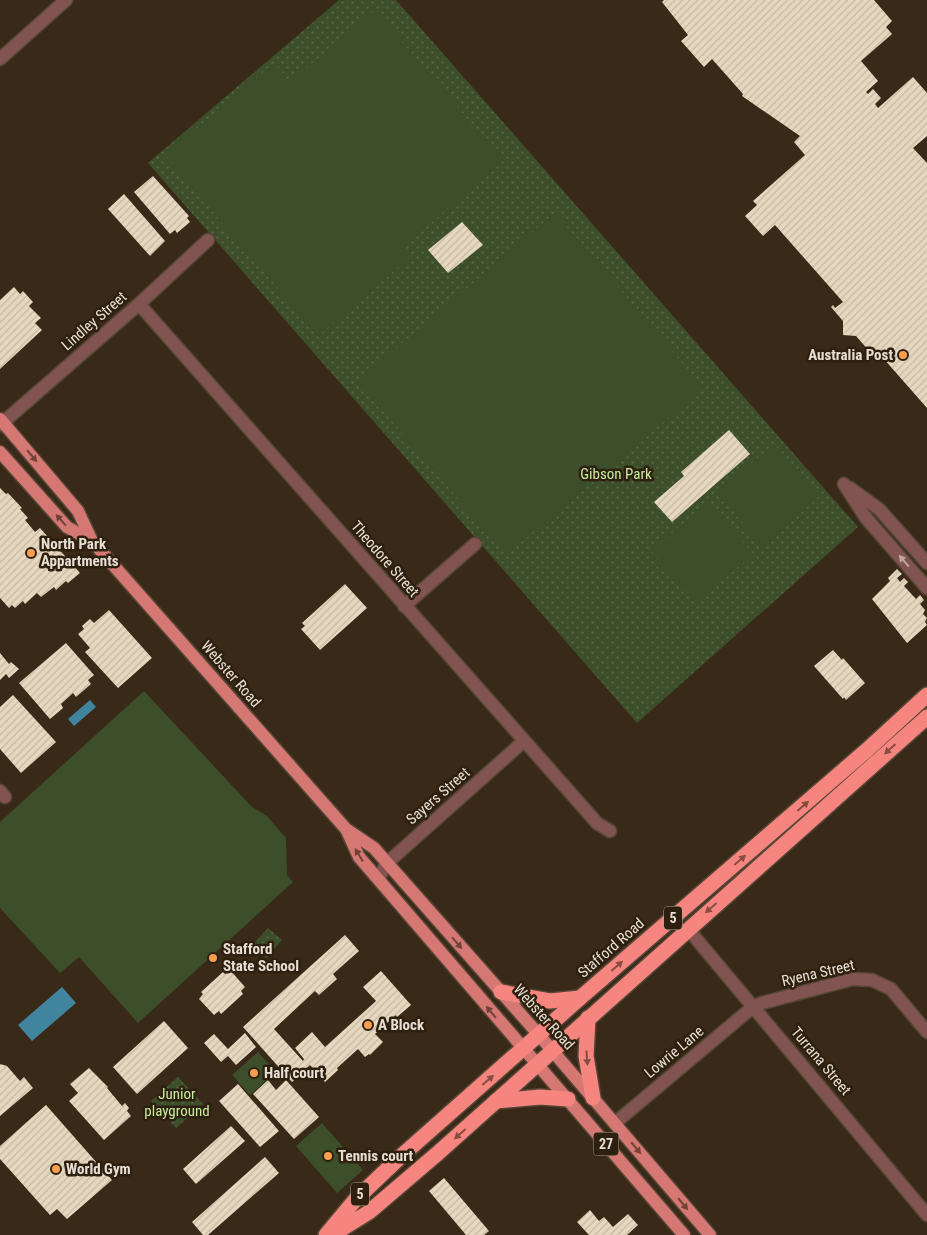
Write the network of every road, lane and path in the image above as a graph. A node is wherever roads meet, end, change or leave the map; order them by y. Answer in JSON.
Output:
{"nodes":[{"id":1,"x":66,"y":0,"type":"edge"},
{"id":2,"x":0,"y":60,"type":"edge"},
{"id":3,"x":208,"y":240,"type":"dead end"},
{"id":4,"x":139,"y":304,"type":"junction"},
{"id":5,"x":1,"y":422,"type":"edge"},
{"id":6,"x":0,"y":452,"type":"edge"},
{"id":7,"x":92,"y":541,"type":"junction"},
{"id":8,"x":475,"y":544,"type":"dead end"},
{"id":9,"x":927,"y":563,"type":"edge"},
{"id":10,"x":927,"y":588,"type":"edge"},
{"id":11,"x":404,"y":606,"type":"junction"},
{"id":12,"x":927,"y":695,"type":"edge"},
{"id":13,"x":924,"y":725,"type":"edge"},
{"id":14,"x":524,"y":741,"type":"junction"},
{"id":15,"x":346,"y":829,"type":"junction"},
{"id":16,"x":610,"y":831,"type":"dead end"},
{"id":17,"x":387,"y":863,"type":"junction"},
{"id":18,"x":378,"y":879,"type":"junction"},
{"id":19,"x":688,"y":929,"type":"junction"},
{"id":20,"x":501,"y":992,"type":"junction"},
{"id":21,"x":580,"y":998,"type":"junction"},
{"id":22,"x":754,"y":1006,"type":"junction"},
{"id":23,"x":588,"y":1018,"type":"junction"},
{"id":24,"x":927,"y":1032,"type":"edge"},
{"id":25,"x":539,"y":1034,"type":"junction"},
{"id":26,"x":523,"y":1049,"type":"junction"},
{"id":27,"x":552,"y":1050,"type":"junction"},
{"id":28,"x":537,"y":1064,"type":"junction"},
{"id":29,"x":593,"y":1098,"type":"junction"},
{"id":30,"x":568,"y":1099,"type":"junction"},
{"id":31,"x":496,"y":1101,"type":"junction"},
{"id":32,"x":615,"y":1124,"type":"junction"},
{"id":33,"x":927,"y":1214,"type":"edge"},
{"id":34,"x":326,"y":1235,"type":"edge"},
{"id":35,"x":332,"y":1235,"type":"edge"},
{"id":36,"x":684,"y":1235,"type":"edge"},
{"id":37,"x":710,"y":1235,"type":"edge"}],
"edges":[{"from":1,"to":2,"type":"street"},
{"from":3,"to":4,"type":"street","name":"Lindley Street"},
{"from":4,"to":5,"type":"street","name":"Lindley Street"},
{"from":4,"to":11,"type":"street","name":"Theodore Street"},
{"from":5,"to":7,"type":"main road","name":"Webster Road","one_way":true},
{"from":7,"to":6,"type":"main road","name":"Webster Road","one_way":true},
{"from":7,"to":15,"type":"main road","name":"Webster Road"},
{"from":8,"to":11,"type":"street"},
{"from":10,"to":9,"type":"street","one_way":true},
{"from":11,"to":14,"type":"street","name":"Theodore Street"},
{"from":21,"to":12,"type":"highway","name":"Stafford Road","number":"5","one_way":true},
{"from":13,"to":19,"type":"highway","number":"5","one_way":true},
{"from":14,"to":16,"type":"street","name":"Theodore Street"},
{"from":14,"to":17,"type":"street","name":"Sayers Street"},
{"from":15,"to":17,"type":"main road","name":"Webster Road"},
{"from":18,"to":15,"type":"main road","name":"Webster Road","one_way":true},
{"from":17,"to":18,"type":"street","name":"Sayers Street"},
{"from":17,"to":20,"type":"main road","name":"Webster Road","one_way":true},
{"from":26,"to":18,"type":"main road","name":"Webster Road","one_way":true},
{"from":19,"to":22,"type":"street","name":"Turrana Street"},
{"from":19,"to":23,"type":"highway","number":"5"},
{"from":20,"to":21,"type":"highway"},
{"from":20,"to":25,"type":"main road","name":"Webster Road"},
{"from":21,"to":25,"type":"highway","name":"Stafford Road","number":"5"},
{"from":22,"to":24,"type":"street","name":"Ryena Street"},
{"from":22,"to":32,"type":"street","name":"Lowrie Lane"},
{"from":22,"to":33,"type":"street","name":"Turrana Street"},
{"from":23,"to":27,"type":"highway","number":"5"},
{"from":23,"to":29,"type":"highway","one_way":true},
{"from":25,"to":26,"type":"highway","name":"Stafford Road","number":"5"},
{"from":25,"to":27,"type":"main road","name":"Webster Road","number":"27"},
{"from":26,"to":28,"type":"main road","name":"Webster Road","number":"27"},
{"from":34,"to":26,"type":"highway","name":"Stafford Road","number":"5","one_way":true},
{"from":27,"to":28,"type":"highway","number":"5"},
{"from":27,"to":29,"type":"main road","name":"Webster Road","number":"27"},
{"from":28,"to":30,"type":"main road","name":"Webster Road","number":"27"},
{"from":28,"to":31,"type":"highway","number":"5"},
{"from":29,"to":32,"type":"main road","name":"Webster Road","number":"27"},
{"from":30,"to":31,"type":"highway"},
{"from":30,"to":36,"type":"main road","name":"Webster Road","number":"27"},
{"from":31,"to":35,"type":"highway","number":"5","one_way":true},
{"from":32,"to":37,"type":"main road","name":"Webster Road","number":"27","one_way":true}]}
